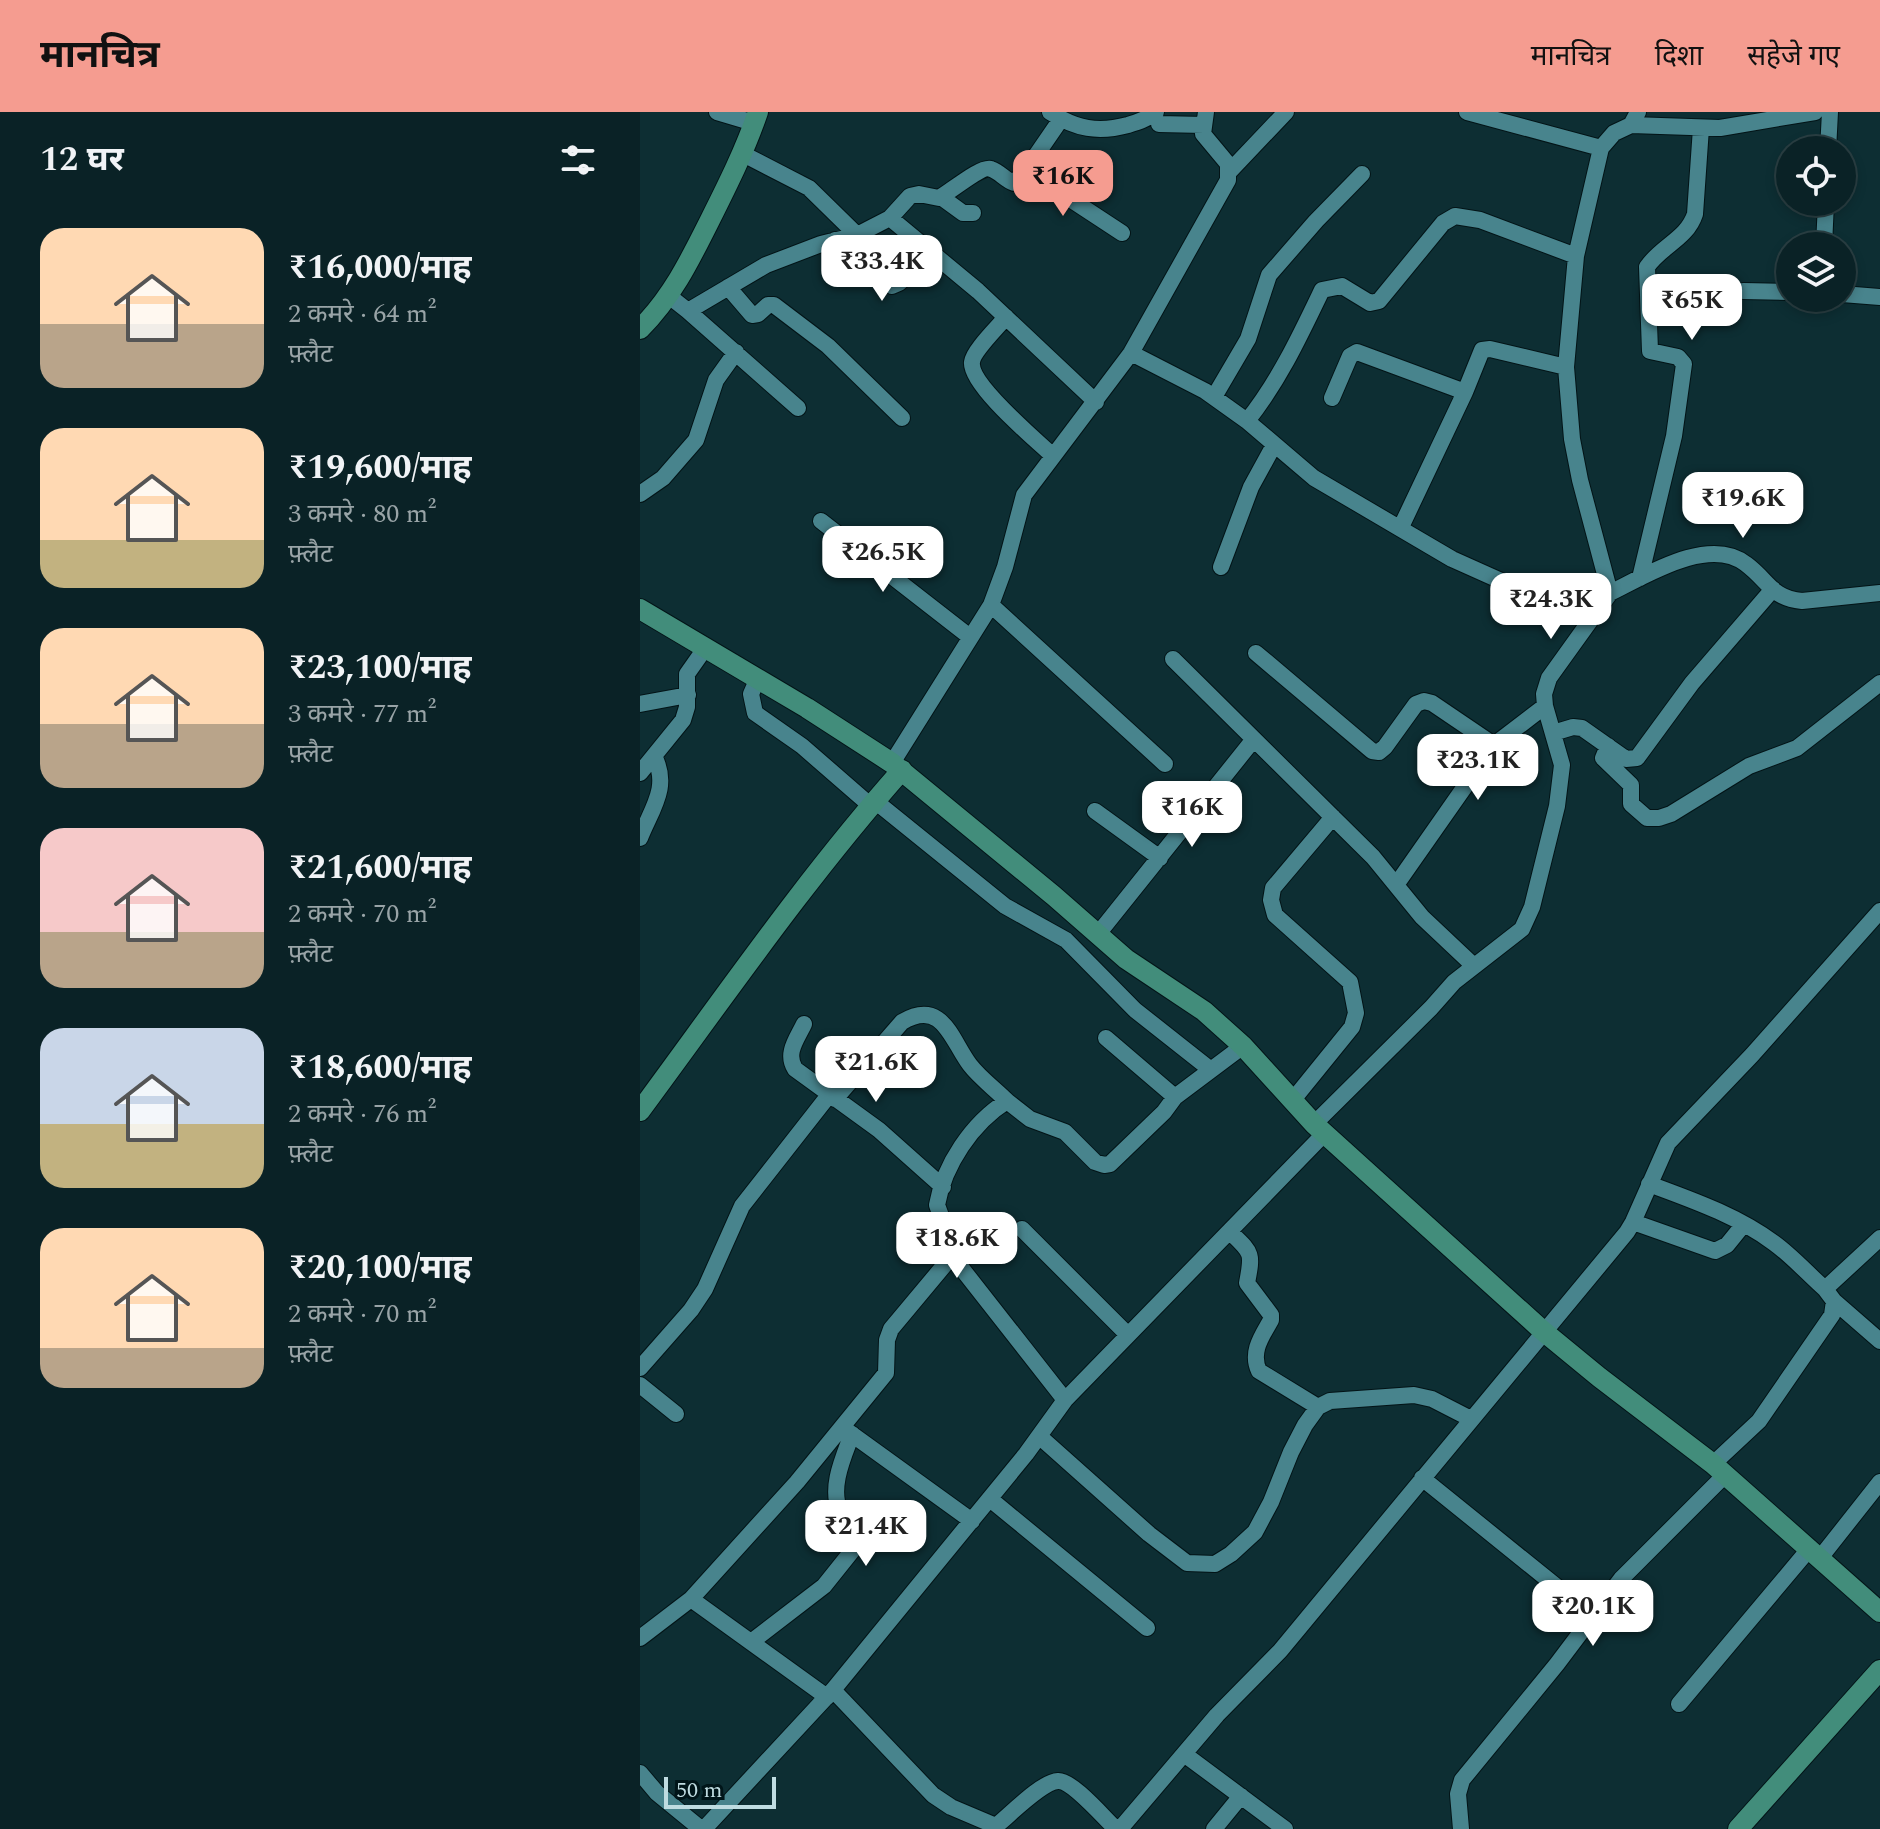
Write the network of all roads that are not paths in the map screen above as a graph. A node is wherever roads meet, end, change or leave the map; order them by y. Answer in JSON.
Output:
{"nodes":[{"id":1,"x":717,"y":112,"type":"edge"},
{"id":2,"x":1286,"y":112,"type":"edge"},
{"id":3,"x":1467,"y":112,"type":"edge"},
{"id":4,"x":1815,"y":112,"type":"edge"},
{"id":5,"x":1830,"y":112,"type":"edge"},
{"id":6,"x":1056,"y":116,"type":"edge"},
{"id":7,"x":756,"y":118,"type":"edge"},
{"id":8,"x":1158,"y":118,"type":"edge"},
{"id":9,"x":1634,"y":118,"type":"edge"},
{"id":10,"x":1205,"y":119,"type":"edge"},
{"id":11,"x":1701,"y":128,"type":"junction"},
{"id":12,"x":1829,"y":136,"type":"edge"},
{"id":13,"x":1601,"y":148,"type":"junction"},
{"id":14,"x":743,"y":154,"type":"junction"},
{"id":15,"x":1026,"y":170,"type":"junction"},
{"id":16,"x":1229,"y":172,"type":"junction"},
{"id":17,"x":1362,"y":174,"type":"dead end"},
{"id":18,"x":941,"y":197,"type":"junction"},
{"id":19,"x":973,"y":213,"type":"dead end"},
{"id":20,"x":890,"y":218,"type":"junction"},
{"id":21,"x":1122,"y":233,"type":"dead end"},
{"id":22,"x":857,"y":235,"type":"junction"},
{"id":23,"x":835,"y":240,"type":"junction"},
{"id":24,"x":933,"y":254,"type":"junction"},
{"id":25,"x":1576,"y":256,"type":"junction"},
{"id":26,"x":728,"y":287,"type":"junction"},
{"id":27,"x":1743,"y":291,"type":"dead end"},
{"id":28,"x":1776,"y":292,"type":"edge"},
{"id":29,"x":1856,"y":295,"type":"edge"},
{"id":30,"x":669,"y":296,"type":"junction"},
{"id":31,"x":1880,"y":297,"type":"edge"},
{"id":32,"x":688,"y":311,"type":"junction"},
{"id":33,"x":1006,"y":317,"type":"junction"},
{"id":34,"x":640,"y":329,"type":"edge"},
{"id":35,"x":736,"y":352,"type":"junction"},
{"id":36,"x":1131,"y":353,"type":"junction"},
{"id":37,"x":1566,"y":367,"type":"junction"},
{"id":38,"x":1465,"y":392,"type":"junction"},
{"id":39,"x":1214,"y":397,"type":"junction"},
{"id":40,"x":1332,"y":398,"type":"dead end"},
{"id":41,"x":1096,"y":402,"type":"junction"},
{"id":42,"x":798,"y":408,"type":"dead end"},
{"id":43,"x":902,"y":418,"type":"dead end"},
{"id":44,"x":1247,"y":421,"type":"junction"},
{"id":45,"x":1274,"y":445,"type":"junction"},
{"id":46,"x":1053,"y":456,"type":"junction"},
{"id":47,"x":640,"y":494,"type":"edge"},
{"id":48,"x":821,"y":521,"type":"dead end"},
{"id":49,"x":1401,"y":527,"type":"junction"},
{"id":50,"x":1221,"y":567,"type":"dead end"},
{"id":51,"x":1640,"y":578,"type":"junction"},
{"id":52,"x":1773,"y":589,"type":"junction"},
{"id":53,"x":1610,"y":593,"type":"junction"},
{"id":54,"x":1880,"y":593,"type":"edge"},
{"id":55,"x":991,"y":605,"type":"junction"},
{"id":56,"x":640,"y":609,"type":"edge"},
{"id":57,"x":1595,"y":614,"type":"junction"},
{"id":58,"x":970,"y":637,"type":"junction"},
{"id":59,"x":706,"y":647,"type":"junction"},
{"id":60,"x":1256,"y":653,"type":"dead end"},
{"id":61,"x":1173,"y":659,"type":"dead end"},
{"id":62,"x":758,"y":678,"type":"junction"},
{"id":63,"x":1880,"y":683,"type":"edge"},
{"id":64,"x":688,"y":695,"type":"junction"},
{"id":65,"x":640,"y":704,"type":"edge"},
{"id":66,"x":1545,"y":706,"type":"junction"},
{"id":67,"x":1553,"y":733,"type":"junction"},
{"id":68,"x":1254,"y":739,"type":"junction"},
{"id":69,"x":1494,"y":745,"type":"junction"},
{"id":70,"x":1608,"y":746,"type":"junction"},
{"id":71,"x":654,"y":756,"type":"junction"},
{"id":72,"x":1165,"y":764,"type":"dead end"},
{"id":73,"x":897,"y":766,"type":"junction"},
{"id":74,"x":640,"y":773,"type":"edge"},
{"id":75,"x":873,"y":803,"type":"junction"},
{"id":76,"x":1095,"y":811,"type":"dead end"},
{"id":77,"x":1333,"y":817,"type":"junction"},
{"id":78,"x":640,"y":838,"type":"edge"},
{"id":79,"x":1160,"y":858,"type":"junction"},
{"id":80,"x":1396,"y":885,"type":"junction"},
{"id":81,"x":1880,"y":911,"type":"edge"},
{"id":82,"x":1098,"y":934,"type":"junction"},
{"id":83,"x":1474,"y":966,"type":"junction"},
{"id":84,"x":804,"y":1024,"type":"dead end"},
{"id":85,"x":1106,"y":1038,"type":"dead end"},
{"id":86,"x":1243,"y":1046,"type":"junction"},
{"id":87,"x":1211,"y":1070,"type":"junction"},
{"id":88,"x":832,"y":1097,"type":"junction"},
{"id":89,"x":1175,"y":1097,"type":"junction"},
{"id":90,"x":1007,"y":1101,"type":"junction"},
{"id":91,"x":1292,"y":1101,"type":"junction"},
{"id":92,"x":640,"y":1111,"type":"edge"},
{"id":93,"x":1319,"y":1128,"type":"junction"},
{"id":94,"x":1649,"y":1184,"type":"junction"},
{"id":95,"x":943,"y":1187,"type":"junction"},
{"id":96,"x":1633,"y":1222,"type":"junction"},
{"id":97,"x":1744,"y":1224,"type":"junction"},
{"id":98,"x":1022,"y":1229,"type":"dead end"},
{"id":99,"x":1230,"y":1232,"type":"junction"},
{"id":100,"x":1880,"y":1238,"type":"edge"},
{"id":101,"x":952,"y":1256,"type":"junction"},
{"id":102,"x":1830,"y":1295,"type":"junction"},
{"id":103,"x":1543,"y":1331,"type":"junction"},
{"id":104,"x":1127,"y":1334,"type":"junction"},
{"id":105,"x":1880,"y":1341,"type":"edge"},
{"id":106,"x":640,"y":1368,"type":"edge"},
{"id":107,"x":640,"y":1385,"type":"edge"},
{"id":108,"x":1065,"y":1400,"type":"junction"},
{"id":109,"x":1318,"y":1407,"type":"junction"},
{"id":110,"x":676,"y":1414,"type":"dead end"},
{"id":111,"x":1471,"y":1419,"type":"junction"},
{"id":112,"x":847,"y":1430,"type":"junction"},
{"id":113,"x":1039,"y":1436,"type":"junction"},
{"id":114,"x":1719,"y":1469,"type":"junction"},
{"id":115,"x":1422,"y":1478,"type":"junction"},
{"id":116,"x":1880,"y":1482,"type":"edge"},
{"id":117,"x":990,"y":1499,"type":"junction"},
{"id":118,"x":972,"y":1521,"type":"junction"},
{"id":119,"x":1815,"y":1553,"type":"junction"},
{"id":120,"x":691,"y":1599,"type":"junction"},
{"id":121,"x":1880,"y":1612,"type":"edge"},
{"id":122,"x":1593,"y":1616,"type":"junction"},
{"id":123,"x":1147,"y":1628,"type":"dead end"},
{"id":124,"x":640,"y":1638,"type":"edge"},
{"id":125,"x":751,"y":1642,"type":"junction"},
{"id":126,"x":1880,"y":1670,"type":"edge"},
{"id":127,"x":830,"y":1694,"type":"junction"},
{"id":128,"x":1679,"y":1704,"type":"dead end"},
{"id":129,"x":1184,"y":1754,"type":"junction"},
{"id":130,"x":640,"y":1773,"type":"edge"},
{"id":131,"x":1241,"y":1796,"type":"junction"},
{"id":132,"x":994,"y":1828,"type":"edge"},
{"id":133,"x":702,"y":1829,"type":"edge"},
{"id":134,"x":1118,"y":1829,"type":"edge"},
{"id":135,"x":1214,"y":1829,"type":"edge"},
{"id":136,"x":1285,"y":1829,"type":"edge"},
{"id":137,"x":1461,"y":1829,"type":"edge"},
{"id":138,"x":1738,"y":1829,"type":"edge"}],
"edges":[{"from":1,"to":7,"type":"street"},
{"from":2,"to":16,"type":"street"},
{"from":3,"to":13,"type":"street"},
{"from":4,"to":11,"type":"street"},
{"from":5,"to":12,"type":"street"},
{"from":6,"to":8,"type":"street"},
{"from":6,"to":15,"type":"street"},
{"from":7,"to":14,"type":"main road"},
{"from":8,"to":10,"type":"street"},
{"from":9,"to":11,"type":"street"},
{"from":9,"to":13,"type":"street"},
{"from":10,"to":16,"type":"street"},
{"from":11,"to":51,"type":"street"},
{"from":13,"to":25,"type":"street"},
{"from":14,"to":22,"type":"street"},
{"from":14,"to":30,"type":"main road"},
{"from":15,"to":18,"type":"street"},
{"from":15,"to":21,"type":"street"},
{"from":16,"to":36,"type":"street"},
{"from":17,"to":39,"type":"street"},
{"from":18,"to":19,"type":"street"},
{"from":18,"to":20,"type":"street"},
{"from":20,"to":22,"type":"street"},
{"from":20,"to":24,"type":"street"},
{"from":22,"to":23,"type":"street"},
{"from":23,"to":24,"type":"street"},
{"from":23,"to":26,"type":"street"},
{"from":24,"to":33,"type":"street"},
{"from":25,"to":37,"type":"street"},
{"from":25,"to":44,"type":"street"},
{"from":26,"to":32,"type":"street"},
{"from":26,"to":43,"type":"street"},
{"from":27,"to":28,"type":"street"},
{"from":29,"to":31,"type":"street"},
{"from":30,"to":32,"type":"street"},
{"from":30,"to":34,"type":"main road"},
{"from":32,"to":35,"type":"street"},
{"from":33,"to":41,"type":"street"},
{"from":33,"to":46,"type":"street"},
{"from":35,"to":42,"type":"street"},
{"from":35,"to":47,"type":"street"},
{"from":36,"to":39,"type":"street"},
{"from":36,"to":41,"type":"street"},
{"from":37,"to":38,"type":"street"},
{"from":37,"to":53,"type":"street"},
{"from":38,"to":40,"type":"street"},
{"from":38,"to":49,"type":"street"},
{"from":39,"to":44,"type":"street"},
{"from":41,"to":46,"type":"street"},
{"from":44,"to":45,"type":"street"},
{"from":45,"to":49,"type":"street"},
{"from":45,"to":50,"type":"street"},
{"from":46,"to":55,"type":"street"},
{"from":48,"to":58,"type":"street"},
{"from":49,"to":57,"type":"street"},
{"from":51,"to":52,"type":"street"},
{"from":51,"to":53,"type":"street"},
{"from":52,"to":54,"type":"street"},
{"from":52,"to":70,"type":"street"},
{"from":53,"to":57,"type":"street"},
{"from":55,"to":58,"type":"street"},
{"from":55,"to":72,"type":"street"},
{"from":56,"to":59,"type":"main road"},
{"from":57,"to":66,"type":"street"},
{"from":58,"to":73,"type":"street"},
{"from":59,"to":62,"type":"main road"},
{"from":59,"to":64,"type":"street"},
{"from":60,"to":69,"type":"street"},
{"from":61,"to":68,"type":"street"},
{"from":62,"to":73,"type":"main road"},
{"from":62,"to":75,"type":"street"},
{"from":63,"to":70,"type":"street"},
{"from":64,"to":65,"type":"street"},
{"from":64,"to":71,"type":"street"},
{"from":66,"to":67,"type":"street"},
{"from":66,"to":69,"type":"street"},
{"from":67,"to":70,"type":"street"},
{"from":67,"to":83,"type":"street"},
{"from":68,"to":77,"type":"street"},
{"from":68,"to":79,"type":"street"},
{"from":69,"to":80,"type":"street"},
{"from":71,"to":74,"type":"street"},
{"from":71,"to":78,"type":"street"},
{"from":73,"to":75,"type":"main road"},
{"from":73,"to":82,"type":"main road"},
{"from":75,"to":87,"type":"street"},
{"from":75,"to":92,"type":"main road"},
{"from":76,"to":79,"type":"street"},
{"from":77,"to":80,"type":"street"},
{"from":77,"to":91,"type":"street"},
{"from":79,"to":82,"type":"street"},
{"from":80,"to":83,"type":"street"},
{"from":81,"to":94,"type":"street"},
{"from":82,"to":86,"type":"main road"},
{"from":83,"to":93,"type":"street"},
{"from":84,"to":88,"type":"street"},
{"from":85,"to":89,"type":"street"},
{"from":86,"to":87,"type":"street"},
{"from":86,"to":91,"type":"main road"},
{"from":87,"to":89,"type":"street"},
{"from":88,"to":90,"type":"street"},
{"from":88,"to":95,"type":"street"},
{"from":88,"to":106,"type":"street"},
{"from":89,"to":90,"type":"street"},
{"from":90,"to":95,"type":"street"},
{"from":91,"to":93,"type":"main road"},
{"from":93,"to":99,"type":"street"},
{"from":93,"to":103,"type":"main road"},
{"from":94,"to":96,"type":"street"},
{"from":94,"to":97,"type":"street"},
{"from":95,"to":101,"type":"street"},
{"from":96,"to":97,"type":"street"},
{"from":96,"to":103,"type":"street"},
{"from":97,"to":102,"type":"street"},
{"from":98,"to":104,"type":"street"},
{"from":99,"to":104,"type":"street"},
{"from":99,"to":109,"type":"street"},
{"from":100,"to":102,"type":"street"},
{"from":101,"to":108,"type":"street"},
{"from":101,"to":112,"type":"street"},
{"from":102,"to":105,"type":"street"},
{"from":102,"to":114,"type":"street"},
{"from":103,"to":111,"type":"street"},
{"from":103,"to":114,"type":"main road"},
{"from":104,"to":108,"type":"street"},
{"from":107,"to":110,"type":"street"},
{"from":108,"to":113,"type":"street"},
{"from":109,"to":111,"type":"street"},
{"from":109,"to":113,"type":"street"},
{"from":111,"to":115,"type":"street"},
{"from":112,"to":118,"type":"street"},
{"from":112,"to":120,"type":"street"},
{"from":112,"to":125,"type":"street"},
{"from":113,"to":117,"type":"street"},
{"from":114,"to":119,"type":"main road"},
{"from":114,"to":122,"type":"street"},
{"from":115,"to":122,"type":"street"},
{"from":115,"to":129,"type":"street"},
{"from":116,"to":119,"type":"street"},
{"from":117,"to":118,"type":"street"},
{"from":117,"to":123,"type":"street"},
{"from":118,"to":127,"type":"street"},
{"from":119,"to":121,"type":"main road"},
{"from":119,"to":128,"type":"street"},
{"from":120,"to":124,"type":"street"},
{"from":120,"to":125,"type":"street"},
{"from":122,"to":137,"type":"street"},
{"from":125,"to":127,"type":"street"},
{"from":126,"to":138,"type":"main road"},
{"from":127,"to":132,"type":"street"},
{"from":127,"to":133,"type":"street"},
{"from":129,"to":131,"type":"street"},
{"from":129,"to":134,"type":"street"},
{"from":130,"to":133,"type":"street"},
{"from":131,"to":135,"type":"street"},
{"from":131,"to":136,"type":"street"},
{"from":132,"to":134,"type":"street"}]}
